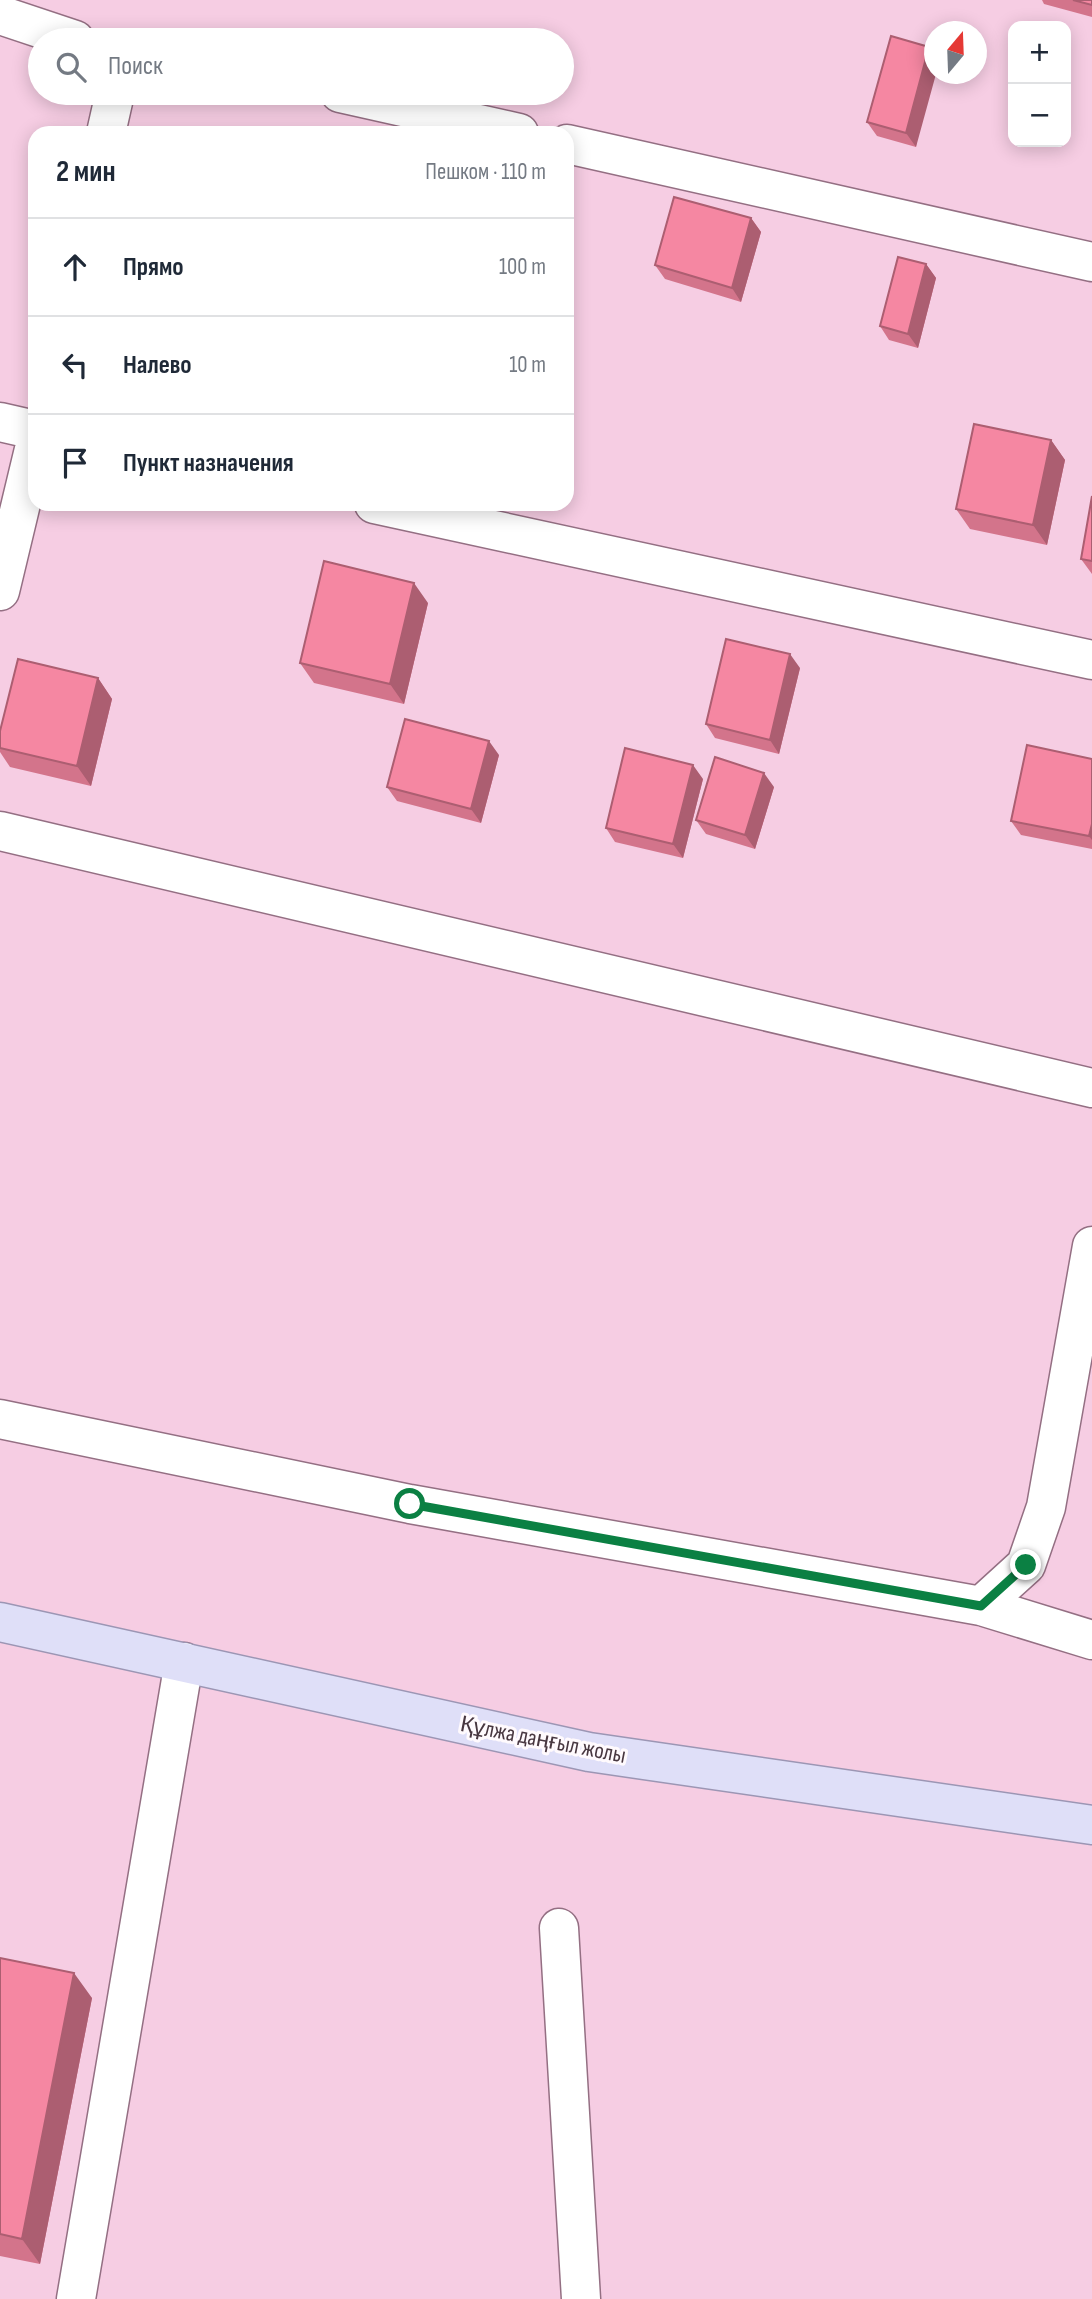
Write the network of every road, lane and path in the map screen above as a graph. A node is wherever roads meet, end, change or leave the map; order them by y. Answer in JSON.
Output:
{"nodes":[{"id":1,"x":0,"y":15,"type":"edge"},
{"id":2,"x":39,"y":28,"type":"edge"},
{"id":3,"x":112,"y":105,"type":"edge"},
{"id":4,"x":394,"y":105,"type":"edge"},
{"id":5,"x":108,"y":126,"type":"edge"},
{"id":6,"x":488,"y":126,"type":"edge"},
{"id":7,"x":574,"y":146,"type":"edge"},
{"id":8,"x":1092,"y":261,"type":"edge"},
{"id":9,"x":0,"y":422,"type":"edge"},
{"id":10,"x":28,"y":428,"type":"edge"},
{"id":11,"x":28,"y":474,"type":"edge"},
{"id":12,"x":406,"y":511,"type":"edge"},
{"id":13,"x":0,"y":591,"type":"edge"},
{"id":14,"x":1092,"y":660,"type":"edge"},
{"id":15,"x":0,"y":831,"type":"edge"},
{"id":16,"x":1092,"y":1088,"type":"edge"},
{"id":17,"x":1092,"y":1246,"type":"edge"},
{"id":18,"x":0,"y":1419,"type":"edge"},
{"id":19,"x":981,"y":1606,"type":"junction"},
{"id":20,"x":0,"y":1622,"type":"edge"},
{"id":21,"x":1092,"y":1640,"type":"edge"},
{"id":22,"x":184,"y":1662,"type":"junction"},
{"id":23,"x":1092,"y":1825,"type":"edge"},
{"id":24,"x":559,"y":1928,"type":"dead end"},
{"id":25,"x":76,"y":2299,"type":"edge"},
{"id":26,"x":581,"y":2299,"type":"edge"}],
"edges":[{"from":1,"to":2,"type":"street"},
{"from":3,"to":5,"type":"street"},
{"from":4,"to":6,"type":"street"},
{"from":7,"to":8,"type":"street"},
{"from":9,"to":10,"type":"street"},
{"from":11,"to":13,"type":"street"},
{"from":12,"to":14,"type":"street"},
{"from":15,"to":16,"type":"street"},
{"from":17,"to":19,"type":"street"},
{"from":18,"to":19,"type":"street"},
{"from":19,"to":21,"type":"street"},
{"from":20,"to":22,"type":"main road","name":"Құлжа даңғыл жолы"},
{"from":22,"to":23,"type":"main road","name":"Құлжа даңғыл жолы"},
{"from":22,"to":25,"type":"street"},
{"from":24,"to":26,"type":"street"}]}
